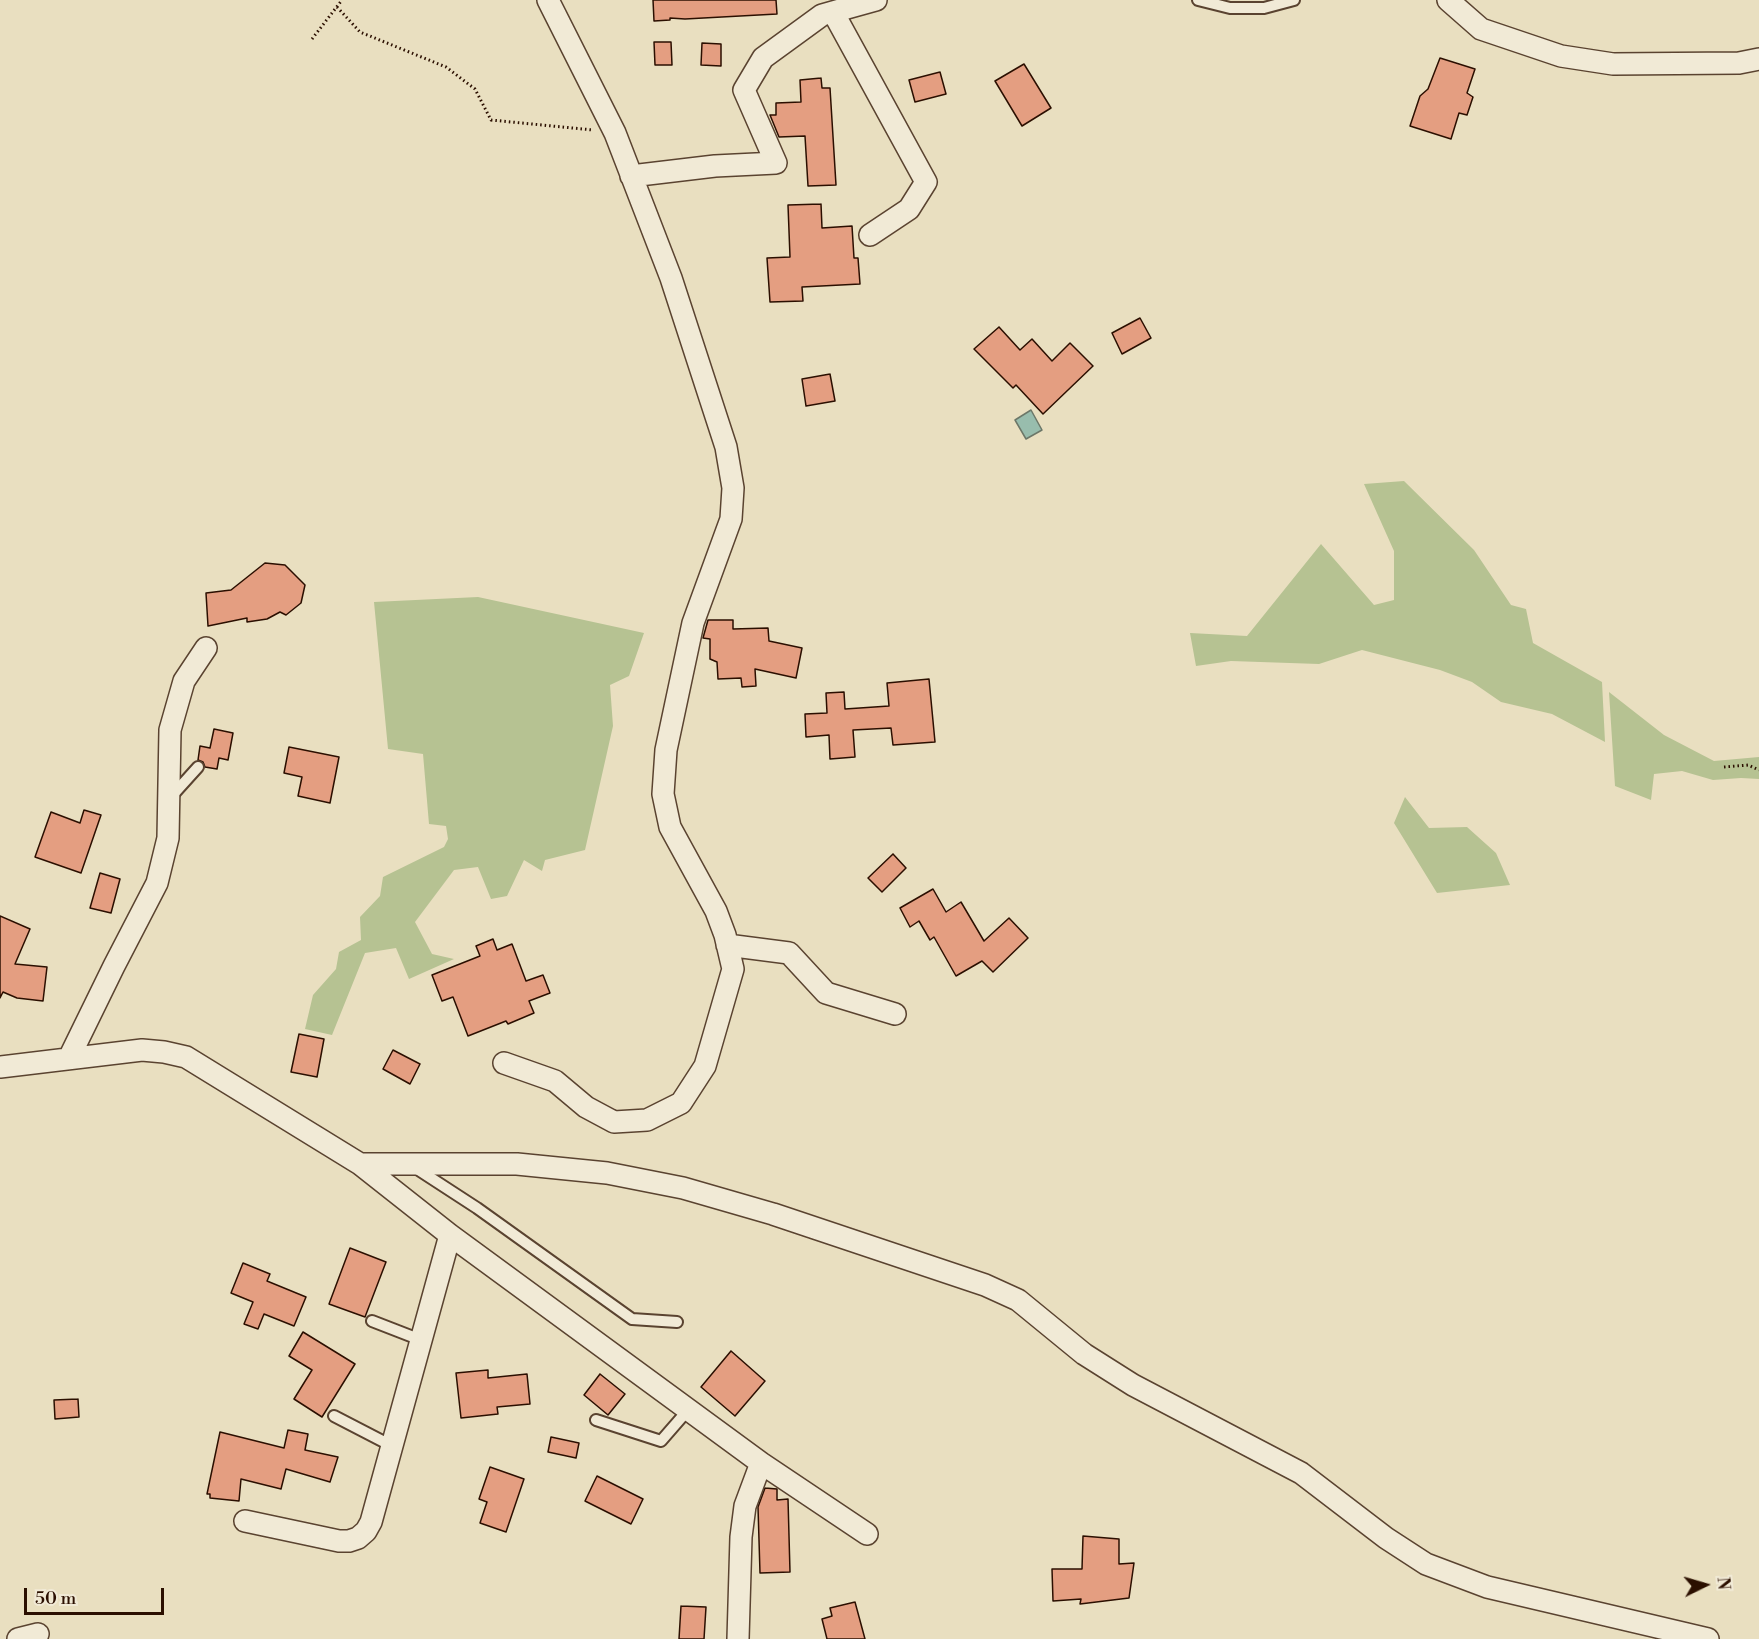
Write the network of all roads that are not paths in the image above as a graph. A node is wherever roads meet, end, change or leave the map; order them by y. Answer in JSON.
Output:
{"nodes":[{"id":1,"x":548,"y":0,"type":"edge"},
{"id":2,"x":876,"y":0,"type":"edge"},
{"id":3,"x":1198,"y":0,"type":"edge"},
{"id":4,"x":1294,"y":0,"type":"edge"},
{"id":5,"x":1448,"y":0,"type":"edge"},
{"id":6,"x":833,"y":12,"type":"junction"},
{"id":7,"x":1759,"y":59,"type":"edge"},
{"id":8,"x":631,"y":176,"type":"junction"},
{"id":9,"x":870,"y":235,"type":"dead end"},
{"id":10,"x":206,"y":648,"type":"dead end"},
{"id":11,"x":198,"y":767,"type":"dead end"},
{"id":12,"x":168,"y":800,"type":"junction"},
{"id":13,"x":727,"y":945,"type":"junction"},
{"id":14,"x":895,"y":1014,"type":"dead end"},
{"id":15,"x":69,"y":1058,"type":"junction"},
{"id":16,"x":504,"y":1063,"type":"dead end"},
{"id":17,"x":0,"y":1067,"type":"edge"},
{"id":18,"x":360,"y":1164,"type":"junction"},
{"id":19,"x":409,"y":1164,"type":"junction"},
{"id":20,"x":450,"y":1235,"type":"junction"},
{"id":21,"x":372,"y":1321,"type":"dead end"},
{"id":22,"x":677,"y":1322,"type":"dead end"},
{"id":23,"x":421,"y":1340,"type":"junction"},
{"id":24,"x":688,"y":1410,"type":"junction"},
{"id":25,"x":334,"y":1416,"type":"dead end"},
{"id":26,"x":596,"y":1420,"type":"dead end"},
{"id":27,"x":392,"y":1446,"type":"junction"},
{"id":28,"x":761,"y":1463,"type":"junction"},
{"id":29,"x":245,"y":1521,"type":"dead end"},
{"id":30,"x":867,"y":1534,"type":"dead end"},
{"id":31,"x":738,"y":1639,"type":"edge"},
{"id":32,"x":1708,"y":1639,"type":"edge"}],
"edges":[{"from":1,"to":8,"type":"street"},
{"from":2,"to":6,"type":"street"},
{"from":3,"to":4,"type":"lane"},
{"from":5,"to":7,"type":"street"},
{"from":6,"to":8,"type":"street"},
{"from":6,"to":9,"type":"street"},
{"from":8,"to":13,"type":"street"},
{"from":10,"to":12,"type":"street"},
{"from":11,"to":12,"type":"lane"},
{"from":12,"to":15,"type":"street"},
{"from":13,"to":14,"type":"street"},
{"from":13,"to":16,"type":"street"},
{"from":15,"to":17,"type":"street"},
{"from":15,"to":18,"type":"street"},
{"from":18,"to":19,"type":"street"},
{"from":18,"to":20,"type":"street"},
{"from":19,"to":22,"type":"lane"},
{"from":19,"to":32,"type":"street"},
{"from":20,"to":23,"type":"street"},
{"from":20,"to":24,"type":"street"},
{"from":21,"to":23,"type":"lane"},
{"from":23,"to":27,"type":"street"},
{"from":24,"to":26,"type":"lane"},
{"from":24,"to":28,"type":"street"},
{"from":25,"to":27,"type":"lane"},
{"from":27,"to":29,"type":"street"},
{"from":28,"to":30,"type":"street"},
{"from":28,"to":31,"type":"street"}]}
